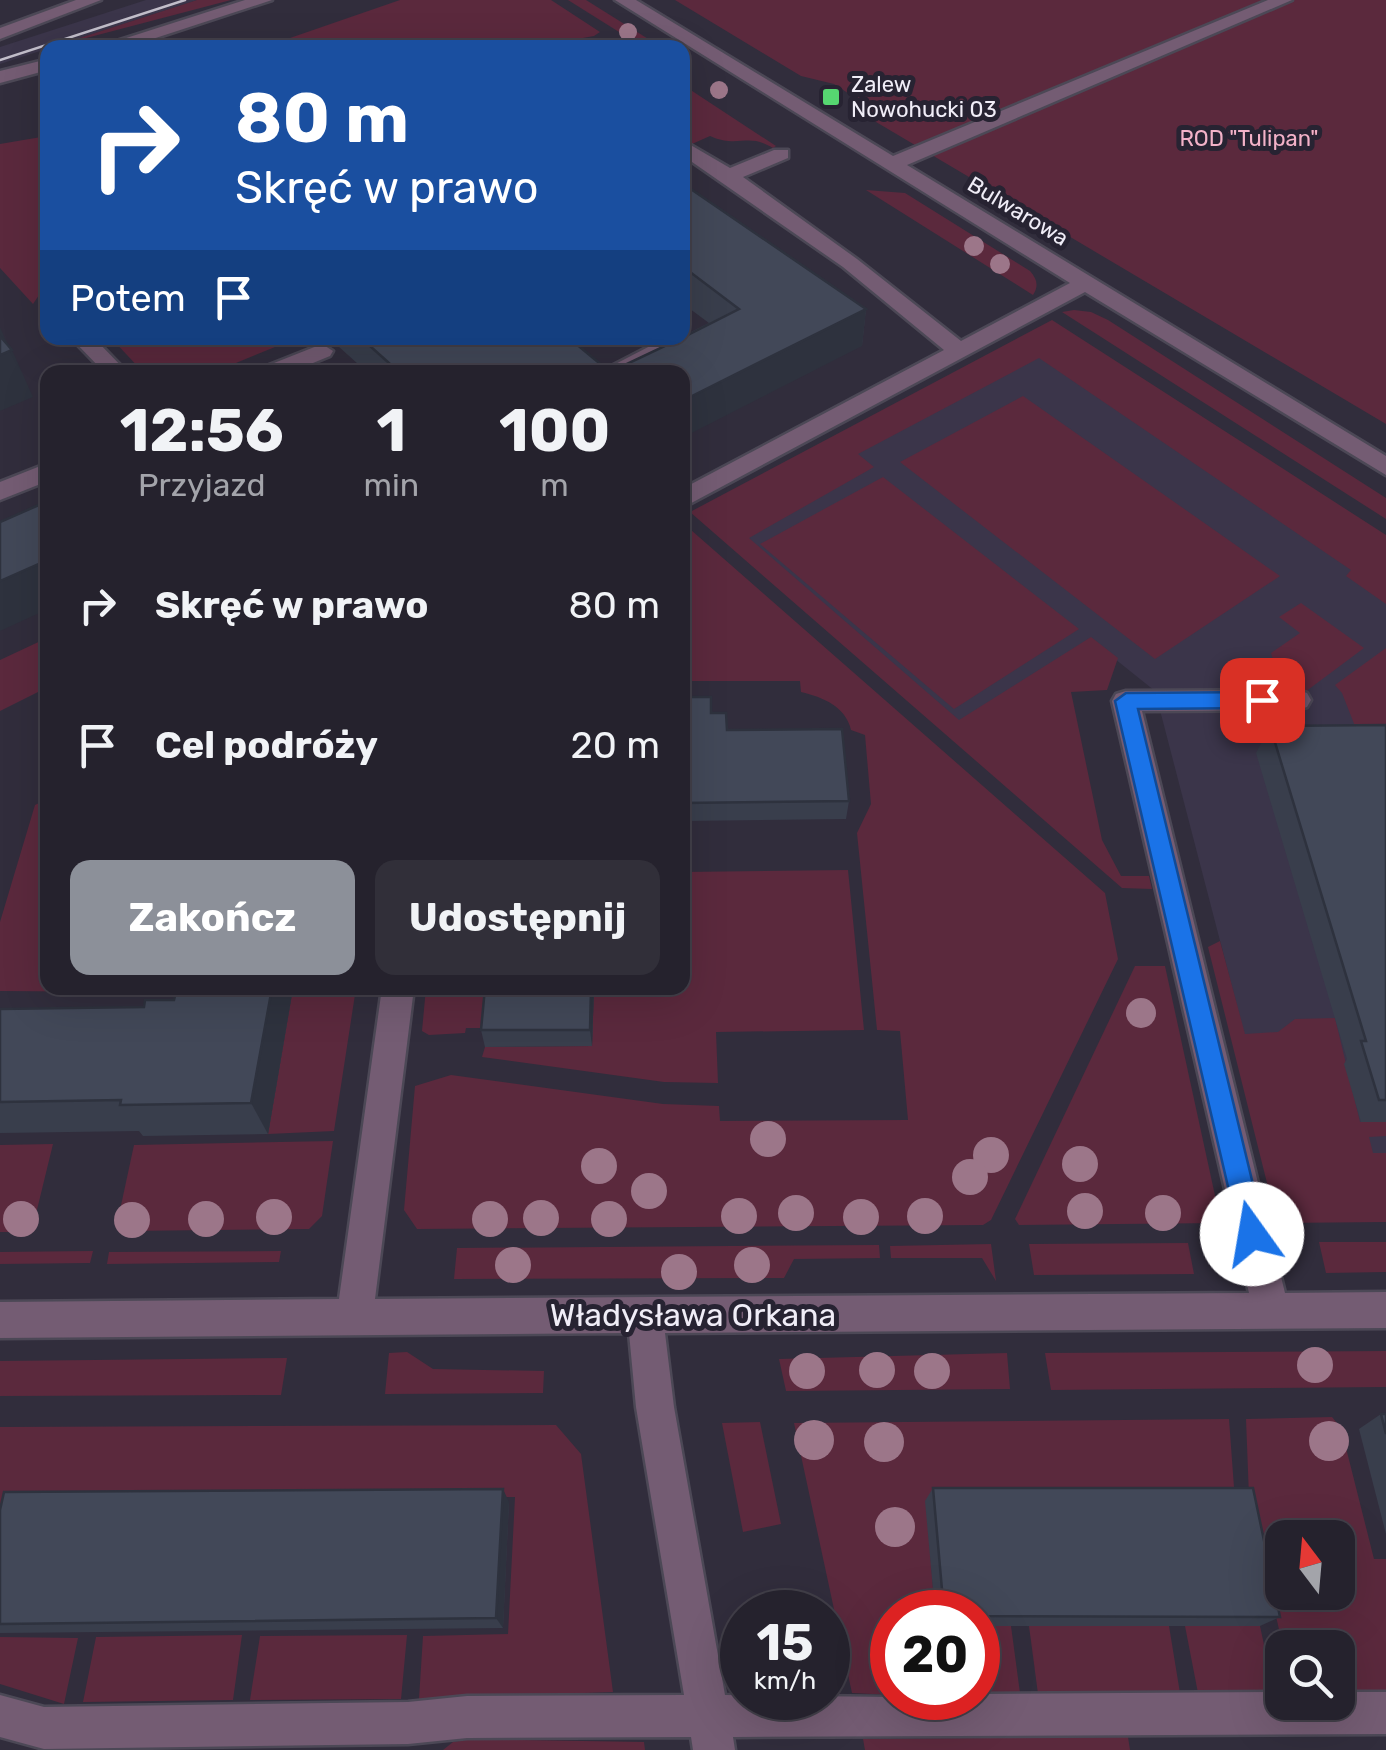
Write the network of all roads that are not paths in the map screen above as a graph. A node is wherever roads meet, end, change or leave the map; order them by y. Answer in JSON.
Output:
{"nodes":[{"id":1,"x":92,"y":0,"type":"edge"},
{"id":2,"x":263,"y":0,"type":"edge"},
{"id":3,"x":624,"y":0,"type":"edge"},
{"id":4,"x":1283,"y":0,"type":"edge"},
{"id":5,"x":0,"y":34,"type":"edge"},
{"id":6,"x":130,"y":40,"type":"edge"},
{"id":7,"x":689,"y":40,"type":"edge"},
{"id":8,"x":690,"y":40,"type":"edge"},
{"id":9,"x":40,"y":66,"type":"edge"},
{"id":10,"x":0,"y":77,"type":"edge"},
{"id":11,"x":690,"y":151,"type":"edge"},
{"id":12,"x":781,"y":154,"type":"dead end"},
{"id":13,"x":892,"y":164,"type":"junction"},
{"id":14,"x":728,"y":176,"type":"junction"},
{"id":15,"x":1088,"y":282,"type":"junction"},
{"id":16,"x":89,"y":345,"type":"edge"},
{"id":17,"x":665,"y":345,"type":"edge"},
{"id":18,"x":322,"y":351,"type":"dead end"},
{"id":19,"x":960,"y":351,"type":"junction"},
{"id":20,"x":109,"y":365,"type":"edge"},
{"id":21,"x":289,"y":365,"type":"edge"},
{"id":22,"x":627,"y":365,"type":"edge"},
{"id":23,"x":1386,"y":467,"type":"edge"},
{"id":24,"x":40,"y":474,"type":"edge"},
{"id":25,"x":0,"y":492,"type":"edge"},
{"id":26,"x":690,"y":496,"type":"edge"},
{"id":27,"x":1298,"y":700,"type":"dead end"},
{"id":28,"x":397,"y":995,"type":"edge"},
{"id":29,"x":1386,"y":1310,"type":"edge"},
{"id":30,"x":1271,"y":1311,"type":"junction"},
{"id":31,"x":355,"y":1315,"type":"junction"},
{"id":32,"x":645,"y":1316,"type":"junction"},
{"id":33,"x":0,"y":1320,"type":"edge"},
{"id":34,"x":1386,"y":1713,"type":"edge"},
{"id":35,"x":0,"y":1716,"type":"edge"},
{"id":36,"x":711,"y":1733,"type":"edge"},
{"id":37,"x":408,"y":1736,"type":"edge"},
{"id":38,"x":70,"y":1739,"type":"edge"}],
"edges":[{"from":1,"to":5,"type":"street"},
{"from":2,"to":6,"type":"street"},
{"from":3,"to":7,"type":"street","name":"Bulwarowa"},
{"from":4,"to":13,"type":"street"},
{"from":8,"to":13,"type":"street","name":"Bulwarowa"},
{"from":9,"to":10,"type":"street"},
{"from":11,"to":14,"type":"street"},
{"from":12,"to":14,"type":"street"},
{"from":13,"to":15,"type":"street","name":"Bulwarowa"},
{"from":14,"to":19,"type":"street"},
{"from":15,"to":19,"type":"street"},
{"from":15,"to":23,"type":"street","name":"Bulwarowa"},
{"from":16,"to":20,"type":"street"},
{"from":17,"to":22,"type":"street"},
{"from":18,"to":21,"type":"street"},
{"from":19,"to":26,"type":"street"},
{"from":24,"to":25,"type":"street"},
{"from":27,"to":30,"type":"street"},
{"from":28,"to":31,"type":"street"},
{"from":29,"to":30,"type":"street","name":"Władysława Orkana"},
{"from":30,"to":32,"type":"street","name":"Władysława Orkana"},
{"from":31,"to":32,"type":"street","name":"Władysława Orkana"},
{"from":31,"to":33,"type":"street","name":"Władysława Orkana"},
{"from":32,"to":36,"type":"street"},
{"from":34,"to":36,"type":"street"},
{"from":35,"to":38,"type":"street"},
{"from":36,"to":37,"type":"street"},
{"from":37,"to":38,"type":"street"}]}
